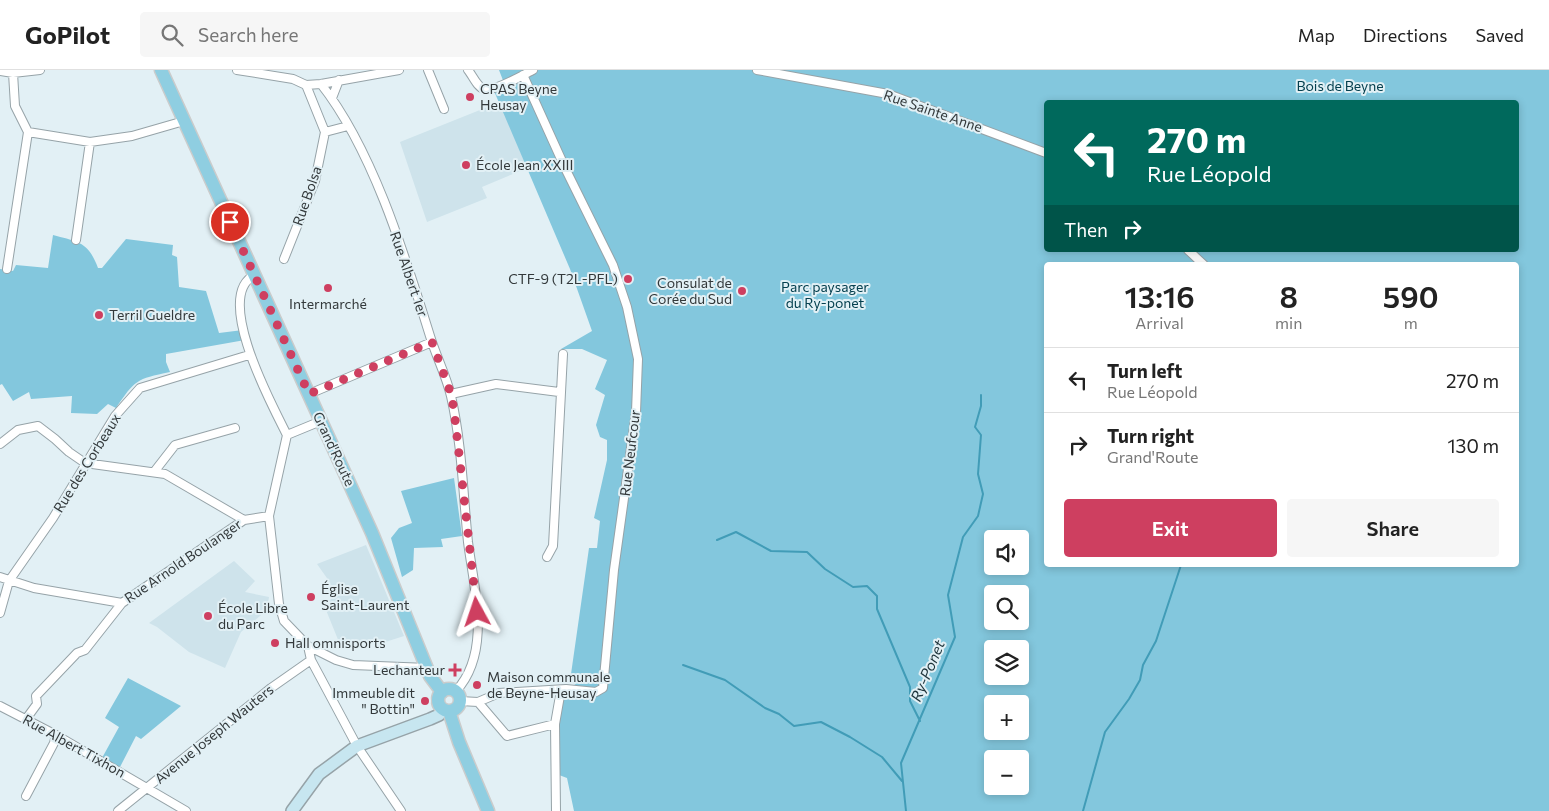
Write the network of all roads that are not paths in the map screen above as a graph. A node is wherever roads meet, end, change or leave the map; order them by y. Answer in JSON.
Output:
{"nodes":[{"id":1,"x":40,"y":70,"type":"edge"},
{"id":2,"x":161,"y":70,"type":"edge"},
{"id":3,"x":236,"y":70,"type":"edge"},
{"id":4,"x":292,"y":70,"type":"edge"},
{"id":5,"x":398,"y":70,"type":"edge"},
{"id":6,"x":428,"y":70,"type":"edge"},
{"id":7,"x":468,"y":70,"type":"edge"},
{"id":8,"x":533,"y":70,"type":"edge"},
{"id":9,"x":757,"y":70,"type":"edge"},
{"id":10,"x":0,"y":71,"type":"edge"},
{"id":11,"x":14,"y":73,"type":"junction"},
{"id":12,"x":523,"y":75,"type":"junction"},
{"id":13,"x":293,"y":79,"type":"junction"},
{"id":14,"x":339,"y":80,"type":"junction"},
{"id":15,"x":321,"y":84,"type":"junction"},
{"id":16,"x":306,"y":85,"type":"junction"},
{"id":17,"x":332,"y":98,"type":"junction"},
{"id":18,"x":444,"y":109,"type":"dead end"},
{"id":19,"x":184,"y":121,"type":"junction"},
{"id":20,"x":348,"y":126,"type":"junction"},
{"id":21,"x":28,"y":132,"type":"junction"},
{"id":22,"x":325,"y":132,"type":"junction"},
{"id":23,"x":90,"y":142,"type":"junction"},
{"id":24,"x":1044,"y":152,"type":"edge"},
{"id":25,"x":76,"y":240,"type":"dead end"},
{"id":26,"x":1190,"y":252,"type":"edge"},
{"id":27,"x":284,"y":259,"type":"dead end"},
{"id":28,"x":1201,"y":262,"type":"edge"},
{"id":29,"x":7,"y":269,"type":"dead end"},
{"id":30,"x":255,"y":275,"type":"junction"},
{"id":31,"x":432,"y":342,"type":"junction"},
{"id":32,"x":562,"y":354,"type":"dead end"},
{"id":33,"x":249,"y":355,"type":"junction"},
{"id":34,"x":559,"y":392,"type":"junction"},
{"id":35,"x":309,"y":394,"type":"junction"},
{"id":36,"x":451,"y":394,"type":"junction"},
{"id":37,"x":321,"y":421,"type":"junction"},
{"id":38,"x":235,"y":428,"type":"dead end"},
{"id":39,"x":287,"y":435,"type":"junction"},
{"id":40,"x":0,"y":444,"type":"edge"},
{"id":41,"x":85,"y":463,"type":"junction"},
{"id":42,"x":154,"y":472,"type":"junction"},
{"id":43,"x":269,"y":516,"type":"junction"},
{"id":44,"x":244,"y":520,"type":"junction"},
{"id":45,"x":547,"y":557,"type":"dead end"},
{"id":46,"x":0,"y":577,"type":"edge"},
{"id":47,"x":9,"y":581,"type":"junction"},
{"id":48,"x":122,"y":603,"type":"junction"},
{"id":49,"x":0,"y":613,"type":"edge"},
{"id":50,"x":308,"y":646,"type":"junction"},
{"id":51,"x":311,"y":660,"type":"junction"},
{"id":52,"x":428,"y":668,"type":"junction"},
{"id":53,"x":561,"y":690,"type":"junction"},
{"id":54,"x":442,"y":692,"type":"junction"},
{"id":55,"x":478,"y":702,"type":"junction"},
{"id":56,"x":0,"y":706,"type":"edge"},
{"id":57,"x":451,"y":709,"type":"junction"},
{"id":58,"x":26,"y":719,"type":"junction"},
{"id":59,"x":555,"y":724,"type":"junction"},
{"id":60,"x":56,"y":735,"type":"junction"},
{"id":61,"x":357,"y":746,"type":"junction"},
{"id":62,"x":147,"y":788,"type":"junction"},
{"id":63,"x":26,"y":796,"type":"dead end"},
{"id":64,"x":118,"y":811,"type":"edge"},
{"id":65,"x":186,"y":811,"type":"edge"},
{"id":66,"x":292,"y":811,"type":"edge"},
{"id":67,"x":401,"y":811,"type":"edge"},
{"id":68,"x":488,"y":811,"type":"edge"},
{"id":69,"x":556,"y":811,"type":"edge"}],
"edges":[{"from":1,"to":11,"type":"street"},
{"from":2,"to":19,"type":"main road","name":"Grand'Route"},
{"from":3,"to":13,"type":"street"},
{"from":4,"to":13,"type":"street"},
{"from":5,"to":14,"type":"street"},
{"from":6,"to":18,"type":"street"},
{"from":7,"to":12,"type":"street"},
{"from":8,"to":12,"type":"street"},
{"from":9,"to":24,"type":"street","name":"Rue Sainte Anne"},
{"from":10,"to":11,"type":"street"},
{"from":11,"to":21,"type":"street"},
{"from":12,"to":53,"type":"street","name":"Rue Neufcour"},
{"from":13,"to":16,"type":"street"},
{"from":14,"to":15,"type":"street"},
{"from":14,"to":17,"type":"street"},
{"from":15,"to":16,"type":"street"},
{"from":15,"to":17,"type":"street","name":"Rue Albert 1er"},
{"from":16,"to":22,"type":"street"},
{"from":17,"to":20,"type":"street","name":"Rue Albert 1er"},
{"from":19,"to":23,"type":"street"},
{"from":19,"to":30,"type":"main road","name":"Grand'Route"},
{"from":20,"to":22,"type":"street"},
{"from":20,"to":31,"type":"street","name":"Rue Albert 1er"},
{"from":21,"to":23,"type":"street"},
{"from":21,"to":29,"type":"street"},
{"from":22,"to":27,"type":"street","name":"Rue Bolsa"},
{"from":23,"to":25,"type":"street"},
{"from":26,"to":28,"type":"street"},
{"from":30,"to":33,"type":"street"},
{"from":30,"to":35,"type":"main road","name":"Grand'Route"},
{"from":31,"to":35,"type":"street"},
{"from":31,"to":36,"type":"street","name":"Rue Albert 1er"},
{"from":32,"to":34,"type":"street"},
{"from":33,"to":39,"type":"street"},
{"from":33,"to":41,"type":"street","name":"Rue des Corbeaux"},
{"from":34,"to":36,"type":"street"},
{"from":34,"to":45,"type":"street"},
{"from":35,"to":37,"type":"main road","name":"Grand'Route"},
{"from":36,"to":57,"type":"street","name":"Rue Albert 1er"},
{"from":37,"to":39,"type":"street"},
{"from":37,"to":52,"type":"main road","name":"Grand'Route"},
{"from":38,"to":42,"type":"street"},
{"from":39,"to":43,"type":"street"},
{"from":40,"to":41,"type":"street"},
{"from":41,"to":42,"type":"street"},
{"from":41,"to":47,"type":"street","name":"Rue des Corbeaux"},
{"from":42,"to":44,"type":"street"},
{"from":43,"to":44,"type":"street","name":"Rue Arnold Boulanger"},
{"from":43,"to":50,"type":"street"},
{"from":44,"to":48,"type":"street","name":"Rue Arnold Boulanger"},
{"from":46,"to":47,"type":"street","name":"Rue Arnold Boulanger"},
{"from":47,"to":48,"type":"street","name":"Rue Arnold Boulanger"},
{"from":47,"to":49,"type":"street","name":"Rue des Corbeaux"},
{"from":48,"to":58,"type":"street"},
{"from":50,"to":51,"type":"street"},
{"from":50,"to":52,"type":"street"},
{"from":51,"to":61,"type":"street"},
{"from":51,"to":62,"type":"street","name":"Avenue Joseph Wauters"},
{"from":52,"to":54,"type":"main road","name":"Grand'Route"},
{"from":53,"to":55,"type":"street","name":"Rue Neufcour"},
{"from":53,"to":59,"type":"street"},
{"from":54,"to":57,"type":"main road","name":"Grand'Route"},
{"from":54,"to":57,"type":"main road"},
{"from":55,"to":57,"type":"street"},
{"from":55,"to":59,"type":"street"},
{"from":56,"to":58,"type":"street","name":"Rue Albert Tixhon"},
{"from":57,"to":61,"type":"street"},
{"from":57,"to":68,"type":"main road","name":"Grand'Route"},
{"from":58,"to":60,"type":"street","name":"Rue Albert Tixhon"},
{"from":59,"to":69,"type":"street"},
{"from":60,"to":62,"type":"street","name":"Rue Albert Tixhon"},
{"from":60,"to":63,"type":"street"},
{"from":61,"to":66,"type":"street"},
{"from":61,"to":67,"type":"street"},
{"from":62,"to":64,"type":"street","name":"Avenue Joseph Wauters"},
{"from":62,"to":65,"type":"street","name":"Rue Albert Tixhon"}]}
